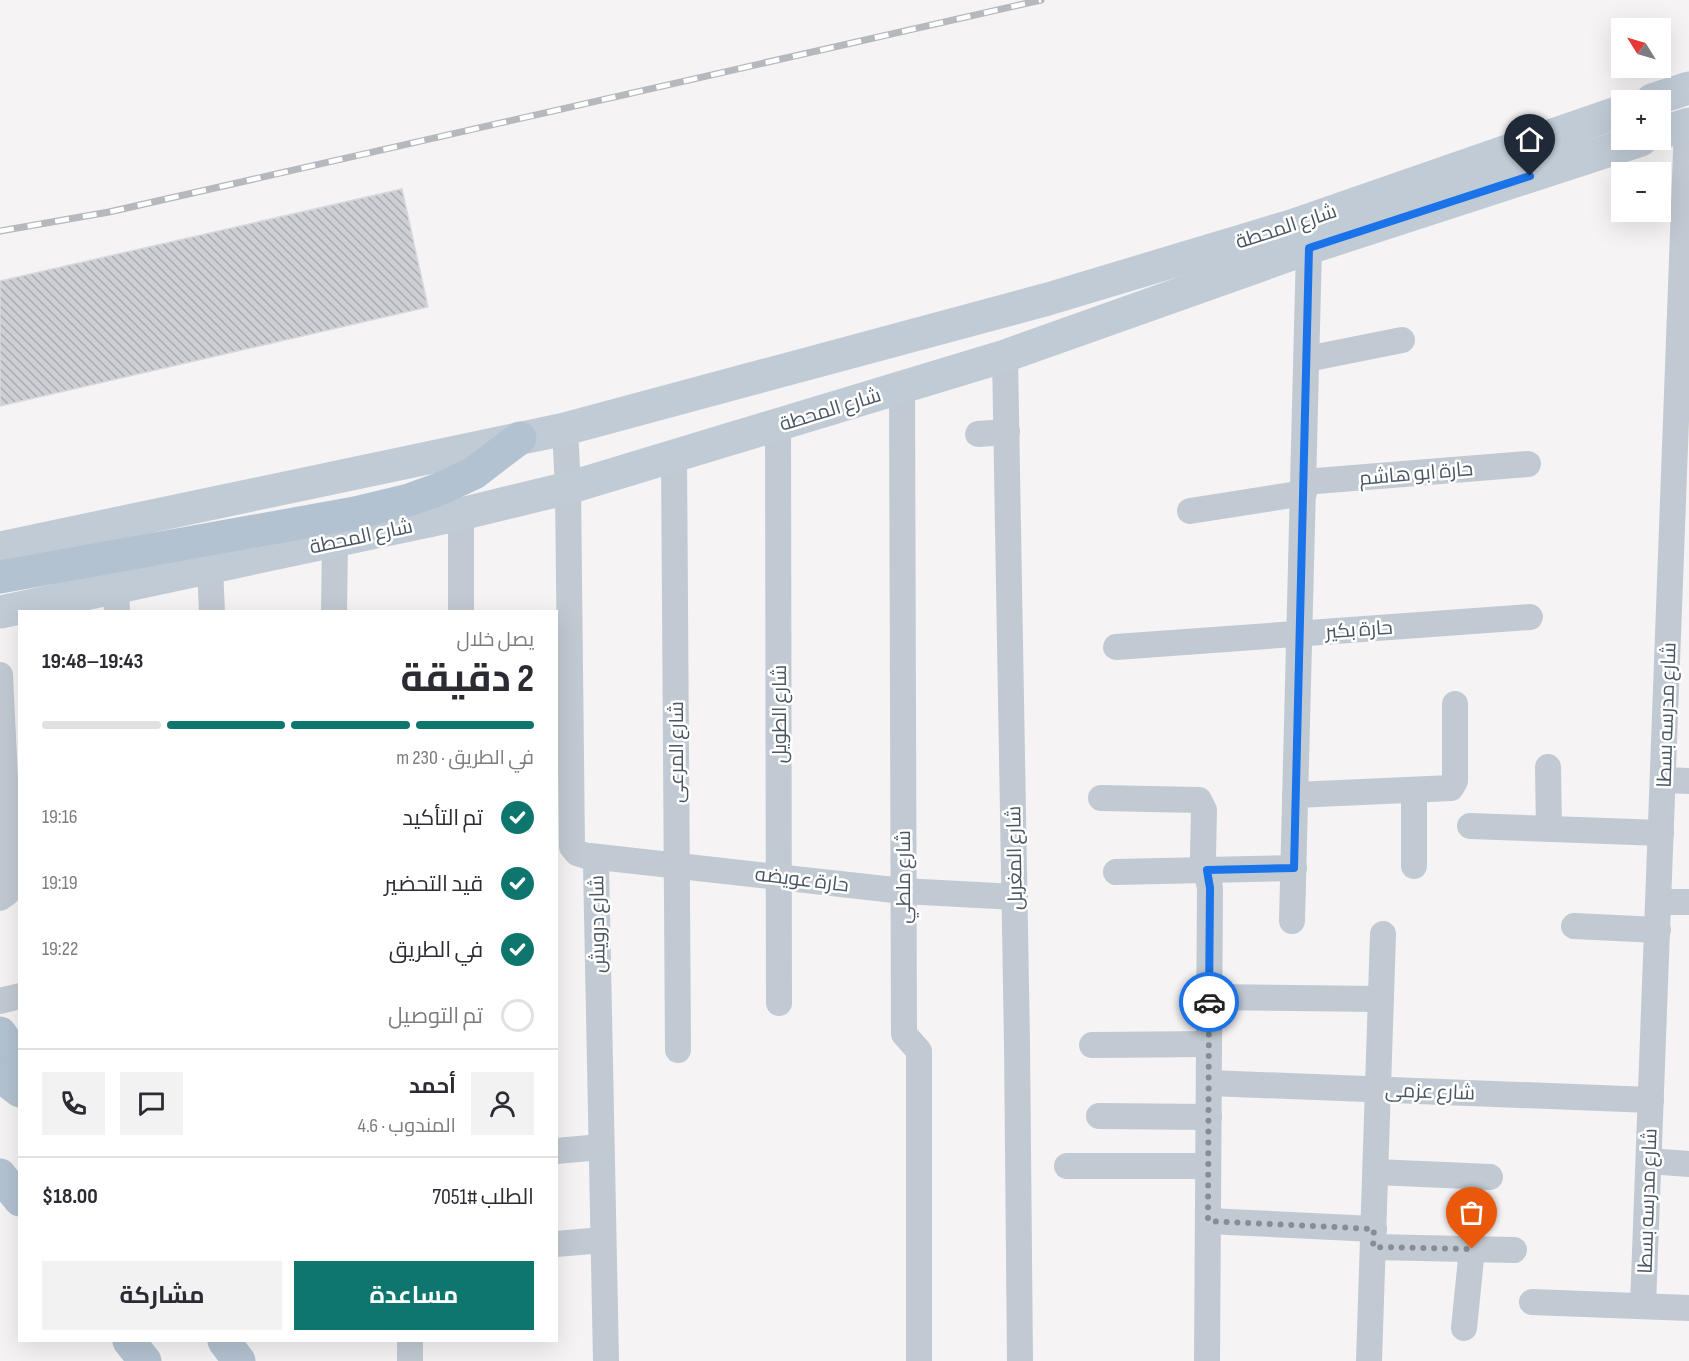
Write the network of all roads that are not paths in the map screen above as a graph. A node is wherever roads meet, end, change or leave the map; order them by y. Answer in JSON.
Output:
{"nodes":[{"id":1,"x":1689,"y":88,"type":"edge"},
{"id":2,"x":1671,"y":94,"type":"edge"},
{"id":3,"x":1611,"y":115,"type":"edge"},
{"id":4,"x":1679,"y":127,"type":"edge"},
{"id":5,"x":1611,"y":150,"type":"edge"},
{"id":6,"x":1309,"y":248,"type":"junction"},
{"id":7,"x":1402,"y":340,"type":"dead end"},
{"id":8,"x":1005,"y":356,"type":"junction"},
{"id":9,"x":1684,"y":357,"type":"edge"},
{"id":10,"x":1307,"y":359,"type":"junction"},
{"id":11,"x":902,"y":387,"type":"junction"},
{"id":12,"x":778,"y":424,"type":"junction"},
{"id":13,"x":565,"y":429,"type":"junction"},
{"id":14,"x":1007,"y":432,"type":"junction"},
{"id":15,"x":978,"y":434,"type":"dead end"},
{"id":16,"x":520,"y":438,"type":"junction"},
{"id":17,"x":674,"y":455,"type":"junction"},
{"id":18,"x":1528,"y":464,"type":"dead end"},
{"id":19,"x":568,"y":488,"type":"junction"},
{"id":20,"x":1304,"y":488,"type":"junction"},
{"id":21,"x":1190,"y":511,"type":"dead end"},
{"id":22,"x":461,"y":514,"type":"junction"},
{"id":23,"x":334,"y":541,"type":"junction"},
{"id":24,"x":0,"y":548,"type":"edge"},
{"id":25,"x":210,"y":568,"type":"junction"},
{"id":26,"x":0,"y":577,"type":"edge"},
{"id":27,"x":117,"y":600,"type":"edge"},
{"id":28,"x":18,"y":610,"type":"edge"},
{"id":29,"x":20,"y":610,"type":"edge"},
{"id":30,"x":212,"y":610,"type":"edge"},
{"id":31,"x":334,"y":610,"type":"edge"},
{"id":32,"x":461,"y":610,"type":"edge"},
{"id":33,"x":0,"y":612,"type":"edge"},
{"id":34,"x":1530,"y":617,"type":"dead end"},
{"id":35,"x":1300,"y":634,"type":"junction"},
{"id":36,"x":1116,"y":647,"type":"dead end"},
{"id":37,"x":1679,"y":663,"type":"edge"},
{"id":38,"x":0,"y":675,"type":"edge"},
{"id":39,"x":1455,"y":704,"type":"dead end"},
{"id":40,"x":2,"y":726,"type":"edge"},
{"id":41,"x":1548,"y":767,"type":"dead end"},
{"id":42,"x":1664,"y":780,"type":"junction"},
{"id":43,"x":1689,"y":780,"type":"edge"},
{"id":44,"x":1414,"y":790,"type":"junction"},
{"id":45,"x":1295,"y":795,"type":"junction"},
{"id":46,"x":1101,"y":798,"type":"dead end"},
{"id":47,"x":1470,"y":826,"type":"dead end"},
{"id":48,"x":1549,"y":829,"type":"junction"},
{"id":49,"x":1661,"y":833,"type":"junction"},
{"id":50,"x":590,"y":856,"type":"junction"},
{"id":51,"x":676,"y":865,"type":"junction"},
{"id":52,"x":1414,"y":866,"type":"dead end"},
{"id":53,"x":1294,"y":868,"type":"junction"},
{"id":54,"x":1207,"y":870,"type":"junction"},
{"id":55,"x":15,"y":873,"type":"edge"},
{"id":56,"x":1116,"y":873,"type":"dead end"},
{"id":57,"x":780,"y":876,"type":"junction"},
{"id":58,"x":903,"y":891,"type":"junction"},
{"id":59,"x":1015,"y":897,"type":"junction"},
{"id":60,"x":0,"y":898,"type":"edge"},
{"id":61,"x":1659,"y":902,"type":"junction"},
{"id":62,"x":1689,"y":902,"type":"edge"},
{"id":63,"x":1292,"y":921,"type":"dead end"},
{"id":64,"x":1574,"y":926,"type":"dead end"},
{"id":65,"x":1658,"y":930,"type":"junction"},
{"id":66,"x":1383,"y":934,"type":"dead end"},
{"id":67,"x":18,"y":996,"type":"edge"},
{"id":68,"x":1210,"y":997,"type":"junction"},
{"id":69,"x":1381,"y":999,"type":"junction"},
{"id":70,"x":0,"y":1001,"type":"edge"},
{"id":71,"x":779,"y":1003,"type":"dead end"},
{"id":72,"x":0,"y":1033,"type":"edge"},
{"id":73,"x":1208,"y":1044,"type":"junction"},
{"id":74,"x":1092,"y":1045,"type":"dead end"},
{"id":75,"x":678,"y":1050,"type":"dead end"},
{"id":76,"x":18,"y":1057,"type":"edge"},
{"id":77,"x":0,"y":1076,"type":"edge"},
{"id":78,"x":1209,"y":1083,"type":"junction"},
{"id":79,"x":18,"y":1089,"type":"edge"},
{"id":80,"x":1378,"y":1089,"type":"junction"},
{"id":81,"x":1652,"y":1100,"type":"junction"},
{"id":82,"x":1099,"y":1116,"type":"dead end"},
{"id":83,"x":1209,"y":1117,"type":"junction"},
{"id":84,"x":601,"y":1147,"type":"junction"},
{"id":85,"x":558,"y":1151,"type":"edge"},
{"id":86,"x":1649,"y":1161,"type":"junction"},
{"id":87,"x":1689,"y":1164,"type":"edge"},
{"id":88,"x":1067,"y":1166,"type":"dead end"},
{"id":89,"x":1208,"y":1166,"type":"junction"},
{"id":90,"x":1376,"y":1172,"type":"junction"},
{"id":91,"x":0,"y":1175,"type":"edge"},
{"id":92,"x":1490,"y":1177,"type":"dead end"},
{"id":93,"x":18,"y":1198,"type":"edge"},
{"id":94,"x":1208,"y":1221,"type":"junction"},
{"id":95,"x":1373,"y":1238,"type":"junction"},
{"id":96,"x":603,"y":1240,"type":"junction"},
{"id":97,"x":558,"y":1244,"type":"edge"},
{"id":98,"x":1472,"y":1249,"type":"junction"},
{"id":99,"x":1514,"y":1250,"type":"dead end"},
{"id":100,"x":1533,"y":1302,"type":"dead end"},
{"id":101,"x":1643,"y":1306,"type":"junction"},
{"id":102,"x":1689,"y":1308,"type":"edge"},
{"id":103,"x":1464,"y":1328,"type":"dead end"},
{"id":104,"x":130,"y":1342,"type":"edge"},
{"id":105,"x":225,"y":1342,"type":"edge"},
{"id":106,"x":410,"y":1342,"type":"edge"},
{"id":107,"x":145,"y":1361,"type":"edge"},
{"id":108,"x":238,"y":1361,"type":"edge"},
{"id":109,"x":410,"y":1361,"type":"edge"},
{"id":110,"x":606,"y":1361,"type":"edge"},
{"id":111,"x":920,"y":1361,"type":"edge"},
{"id":112,"x":1020,"y":1361,"type":"edge"},
{"id":113,"x":1207,"y":1361,"type":"edge"},
{"id":114,"x":1369,"y":1361,"type":"edge"}],
"edges":[{"from":1,"to":2,"type":"street"},
{"from":3,"to":13,"type":"street","name":"شارع المحطة"},
{"from":4,"to":9,"type":"street","name":"شارع مدرسه بسطا"},
{"from":5,"to":6,"type":"street","name":"شارع المحطة"},
{"from":6,"to":8,"type":"street","name":"شارع المحطة"},
{"from":6,"to":10,"type":"street"},
{"from":7,"to":10,"type":"street"},
{"from":8,"to":11,"type":"street","name":"شارع المحطة"},
{"from":8,"to":14,"type":"street","name":"شارع المغربل"},
{"from":9,"to":37,"type":"street","name":"شارع مدرسه بسطا"},
{"from":10,"to":20,"type":"street"},
{"from":11,"to":12,"type":"street","name":"شارع المحطة"},
{"from":11,"to":58,"type":"street","name":"شارع ملطي"},
{"from":12,"to":17,"type":"street","name":"شارع المحطة"},
{"from":12,"to":57,"type":"street","name":"شارع الطويل"},
{"from":13,"to":16,"type":"street","name":"شارع المحطة"},
{"from":13,"to":19,"type":"street","name":"شارع درويش"},
{"from":14,"to":15,"type":"street"},
{"from":14,"to":59,"type":"street","name":"شارع المغربل"},
{"from":16,"to":24,"type":"street","name":"شارع المحطة"},
{"from":16,"to":26,"type":"main road"},
{"from":17,"to":19,"type":"street","name":"شارع المحطة"},
{"from":17,"to":51,"type":"street","name":"شارع المرعى"},
{"from":18,"to":20,"type":"street","name":"حارة ابو هاشم"},
{"from":19,"to":22,"type":"street","name":"شارع المحطة"},
{"from":19,"to":50,"type":"street","name":"شارع درويش"},
{"from":20,"to":21,"type":"street","name":"حارة ابو هاشم"},
{"from":20,"to":35,"type":"street"},
{"from":22,"to":23,"type":"street","name":"شارع المحطة"},
{"from":22,"to":32,"type":"street"},
{"from":23,"to":25,"type":"street","name":"شارع المحطة"},
{"from":23,"to":31,"type":"street"},
{"from":25,"to":27,"type":"street","name":"شارع المحطة"},
{"from":25,"to":30,"type":"street"},
{"from":27,"to":29,"type":"street","name":"شارع المحطة"},
{"from":28,"to":33,"type":"street","name":"شارع المحطة"},
{"from":34,"to":35,"type":"street","name":"حارة بكير"},
{"from":35,"to":36,"type":"street","name":"حارة بكير"},
{"from":35,"to":45,"type":"street"},
{"from":37,"to":42,"type":"street","name":"شارع مدرسه بسطا"},
{"from":38,"to":40,"type":"street"},
{"from":39,"to":44,"type":"street"},
{"from":40,"to":55,"type":"street"},
{"from":41,"to":48,"type":"street"},
{"from":42,"to":43,"type":"street"},
{"from":42,"to":49,"type":"street","name":"شارع مدرسه بسطا"},
{"from":44,"to":45,"type":"street"},
{"from":44,"to":52,"type":"street"},
{"from":45,"to":53,"type":"street"},
{"from":46,"to":54,"type":"street"},
{"from":47,"to":48,"type":"street"},
{"from":48,"to":49,"type":"street"},
{"from":49,"to":61,"type":"street","name":"شارع مدرسه بسطا"},
{"from":50,"to":51,"type":"street","name":"حارة عويضه"},
{"from":50,"to":84,"type":"street","name":"شارع درويش"},
{"from":51,"to":57,"type":"street","name":"حارة عويضه"},
{"from":51,"to":75,"type":"street","name":"شارع المرعى"},
{"from":53,"to":54,"type":"street"},
{"from":53,"to":63,"type":"street"},
{"from":54,"to":56,"type":"street"},
{"from":54,"to":68,"type":"street"},
{"from":55,"to":60,"type":"street"},
{"from":57,"to":58,"type":"street","name":"حارة عويضه"},
{"from":57,"to":71,"type":"street","name":"شارع الطويل"},
{"from":58,"to":59,"type":"street","name":"حارة عويضه"},
{"from":58,"to":111,"type":"street","name":"شارع ملطي"},
{"from":59,"to":112,"type":"street","name":"شارع المغربل"},
{"from":61,"to":62,"type":"street"},
{"from":61,"to":65,"type":"street","name":"شارع مدرسه بسطا"},
{"from":64,"to":65,"type":"street"},
{"from":65,"to":81,"type":"street","name":"شارع مدرسه بسطا"},
{"from":66,"to":69,"type":"street"},
{"from":67,"to":70,"type":"street"},
{"from":68,"to":69,"type":"street"},
{"from":68,"to":73,"type":"street"},
{"from":69,"to":80,"type":"street"},
{"from":72,"to":76,"type":"main road"},
{"from":73,"to":74,"type":"street"},
{"from":73,"to":78,"type":"street"},
{"from":77,"to":79,"type":"main road"},
{"from":78,"to":80,"type":"street","name":"شارع عزمى"},
{"from":78,"to":83,"type":"street"},
{"from":80,"to":81,"type":"street","name":"شارع عزمى"},
{"from":80,"to":90,"type":"street"},
{"from":81,"to":86,"type":"street","name":"شارع مدرسه بسطا"},
{"from":82,"to":83,"type":"street"},
{"from":83,"to":89,"type":"street"},
{"from":84,"to":85,"type":"street"},
{"from":84,"to":96,"type":"street","name":"شارع درويش"},
{"from":86,"to":87,"type":"street"},
{"from":86,"to":101,"type":"street","name":"شارع مدرسه بسطا"},
{"from":88,"to":89,"type":"street"},
{"from":89,"to":94,"type":"street"},
{"from":90,"to":92,"type":"street"},
{"from":90,"to":95,"type":"street"},
{"from":91,"to":93,"type":"main road"},
{"from":94,"to":95,"type":"street"},
{"from":94,"to":113,"type":"street"},
{"from":95,"to":98,"type":"street"},
{"from":95,"to":114,"type":"street"},
{"from":96,"to":97,"type":"street"},
{"from":96,"to":110,"type":"street","name":"شارع درويش"},
{"from":98,"to":99,"type":"street"},
{"from":98,"to":103,"type":"street"},
{"from":100,"to":101,"type":"street"},
{"from":101,"to":102,"type":"street"},
{"from":104,"to":107,"type":"main road"},
{"from":105,"to":108,"type":"main road"},
{"from":106,"to":109,"type":"street"}]}
